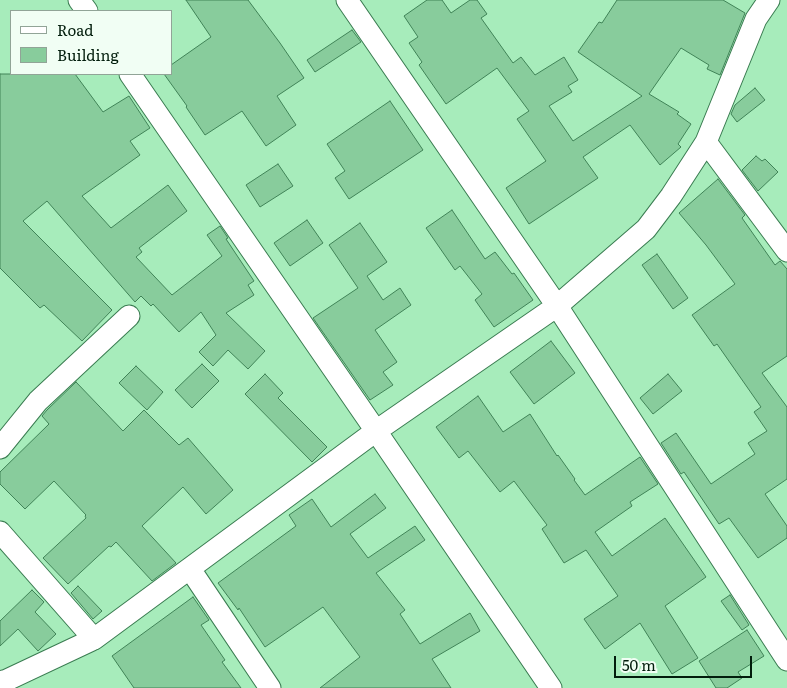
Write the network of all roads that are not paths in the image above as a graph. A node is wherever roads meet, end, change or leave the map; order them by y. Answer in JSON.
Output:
{"nodes":[{"id":1,"x":347,"y":0,"type":"edge"},
{"id":2,"x":769,"y":0,"type":"edge"},
{"id":3,"x":131,"y":75,"type":"edge"},
{"id":4,"x":706,"y":142,"type":"junction"},
{"id":5,"x":787,"y":251,"type":"edge"},
{"id":6,"x":557,"y":306,"type":"junction"},
{"id":7,"x":129,"y":316,"type":"dead end"},
{"id":8,"x":376,"y":431,"type":"junction"},
{"id":9,"x":0,"y":448,"type":"edge"},
{"id":10,"x":0,"y":532,"type":"edge"},
{"id":11,"x":190,"y":569,"type":"junction"},
{"id":12,"x":94,"y":639,"type":"junction"},
{"id":13,"x":787,"y":660,"type":"edge"},
{"id":14,"x":6,"y":683,"type":"edge"},
{"id":15,"x":270,"y":688,"type":"edge"},
{"id":16,"x":551,"y":688,"type":"edge"}],
"edges":[{"from":1,"to":6,"type":"street"},
{"from":2,"to":4,"type":"street"},
{"from":3,"to":8,"type":"street"},
{"from":4,"to":5,"type":"street"},
{"from":4,"to":6,"type":"street"},
{"from":6,"to":8,"type":"street"},
{"from":6,"to":13,"type":"street"},
{"from":7,"to":9,"type":"street"},
{"from":8,"to":11,"type":"street"},
{"from":8,"to":16,"type":"street"},
{"from":10,"to":12,"type":"street"},
{"from":11,"to":12,"type":"street"},
{"from":11,"to":15,"type":"street"},
{"from":12,"to":14,"type":"street"}]}
